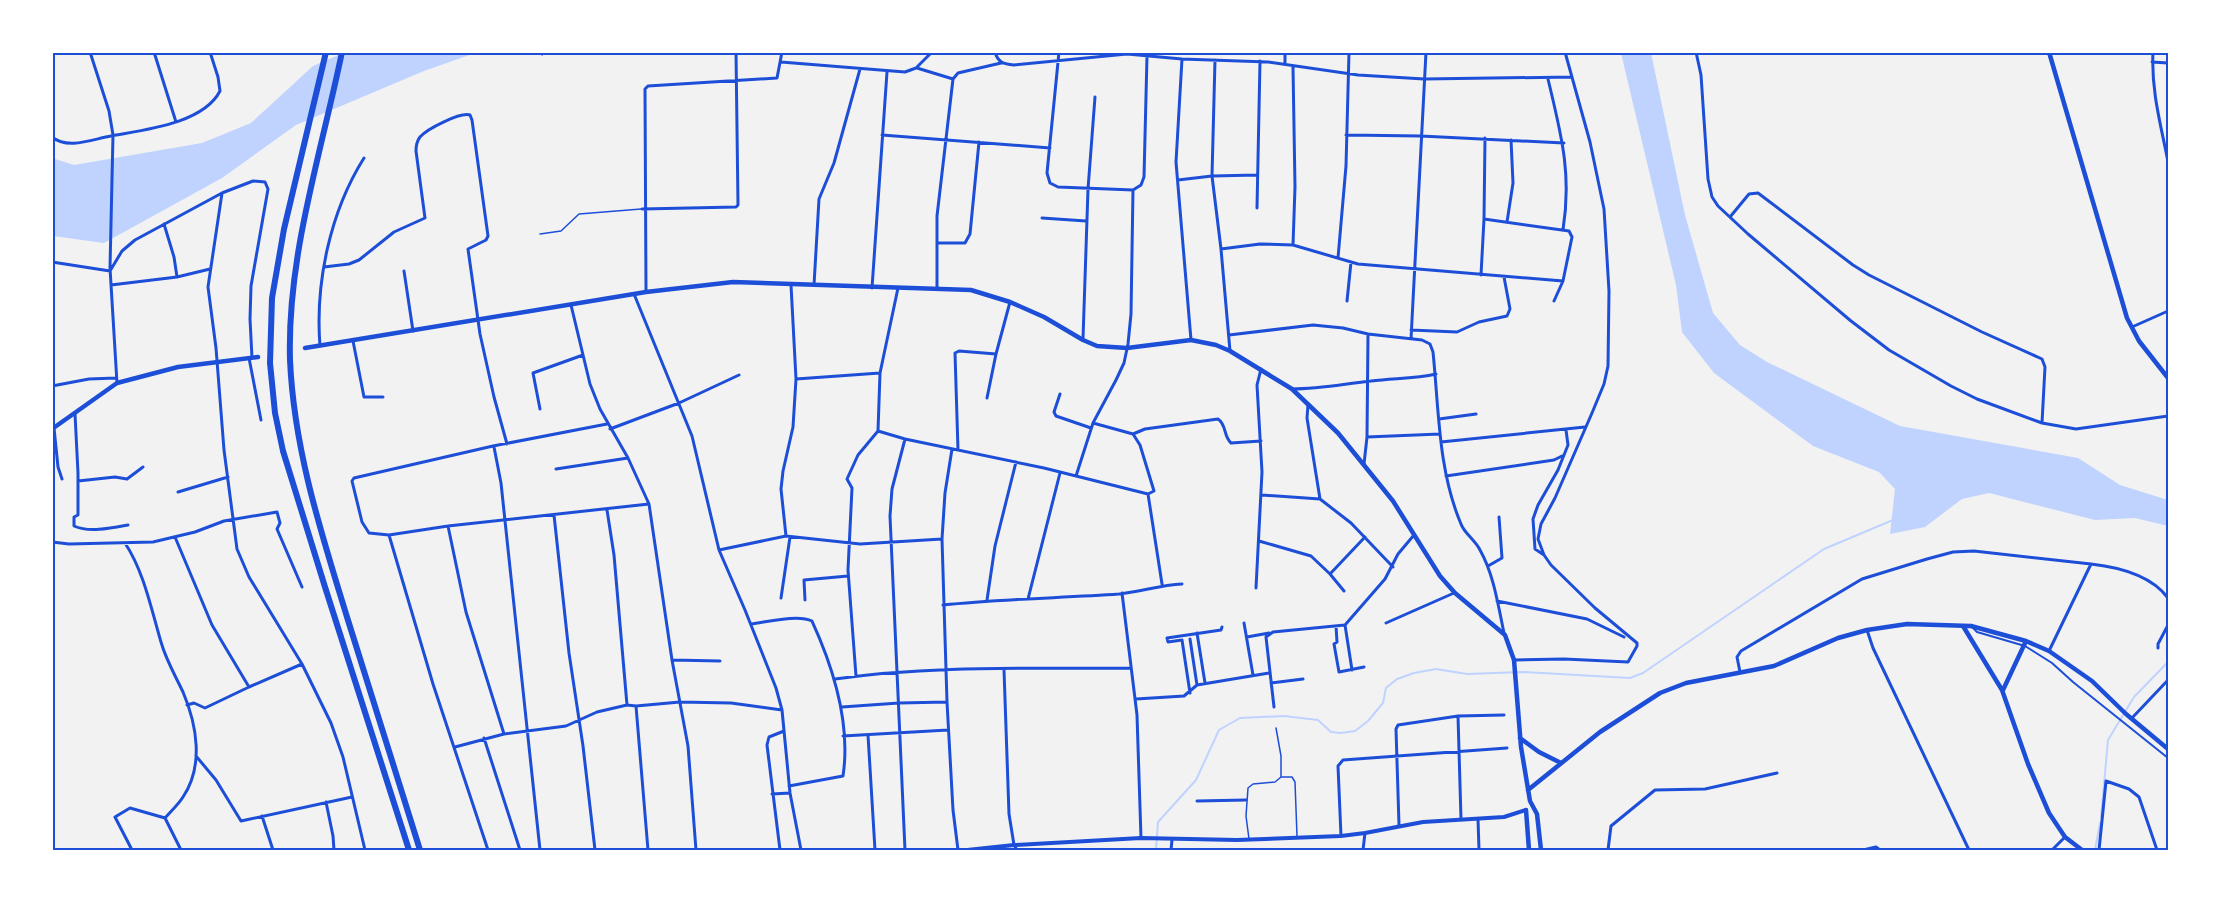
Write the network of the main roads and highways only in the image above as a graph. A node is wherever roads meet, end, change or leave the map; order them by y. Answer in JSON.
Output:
{"nodes":[{"id":1,"x":326,"y":52,"type":"edge"},
{"id":2,"x":342,"y":52,"type":"edge"},
{"id":3,"x":2049,"y":52,"type":"edge"},
{"id":4,"x":305,"y":348,"type":"dead end"},
{"id":5,"x":253,"y":358,"type":"road end"},
{"id":6,"x":2169,"y":378,"type":"edge"},
{"id":7,"x":53,"y":429,"type":"edge"},
{"id":8,"x":1963,"y":626,"type":"junction"},
{"id":9,"x":2026,"y":644,"type":"junction"},
{"id":10,"x":2002,"y":690,"type":"junction"},
{"id":11,"x":1520,"y":738,"type":"junction"},
{"id":12,"x":2169,"y":749,"type":"edge"},
{"id":13,"x":1561,"y":763,"type":"junction"},
{"id":14,"x":1528,"y":790,"type":"junction"},
{"id":15,"x":1530,"y":801,"type":"junction"},
{"id":16,"x":1535,"y":808,"type":"junction"},
{"id":17,"x":1526,"y":810,"type":"junction"},
{"id":18,"x":2080,"y":849,"type":"edge"},
{"id":19,"x":407,"y":850,"type":"edge"},
{"id":20,"x":420,"y":850,"type":"edge"},
{"id":21,"x":1529,"y":850,"type":"edge"},
{"id":22,"x":1540,"y":850,"type":"edge"}],
"edges":[{"from":1,"to":19,"type":"highway"},
{"from":2,"to":20,"type":"highway"},
{"from":3,"to":6,"type":"main road"},
{"from":4,"to":11,"type":"main road"},
{"from":5,"to":7,"type":"main road"},
{"from":8,"to":9,"type":"main road"},
{"from":8,"to":10,"type":"main road"},
{"from":8,"to":13,"type":"main road"},
{"from":9,"to":10,"type":"main road"},
{"from":9,"to":12,"type":"main road"},
{"from":10,"to":18,"type":"main road"},
{"from":11,"to":13,"type":"main road"},
{"from":11,"to":14,"type":"main road"},
{"from":13,"to":14,"type":"main road"},
{"from":14,"to":15,"type":"main road"},
{"from":15,"to":16,"type":"main road"},
{"from":15,"to":17,"type":"main road"},
{"from":16,"to":17,"type":"main road"},
{"from":16,"to":22,"type":"main road"},
{"from":17,"to":21,"type":"main road"}]}
